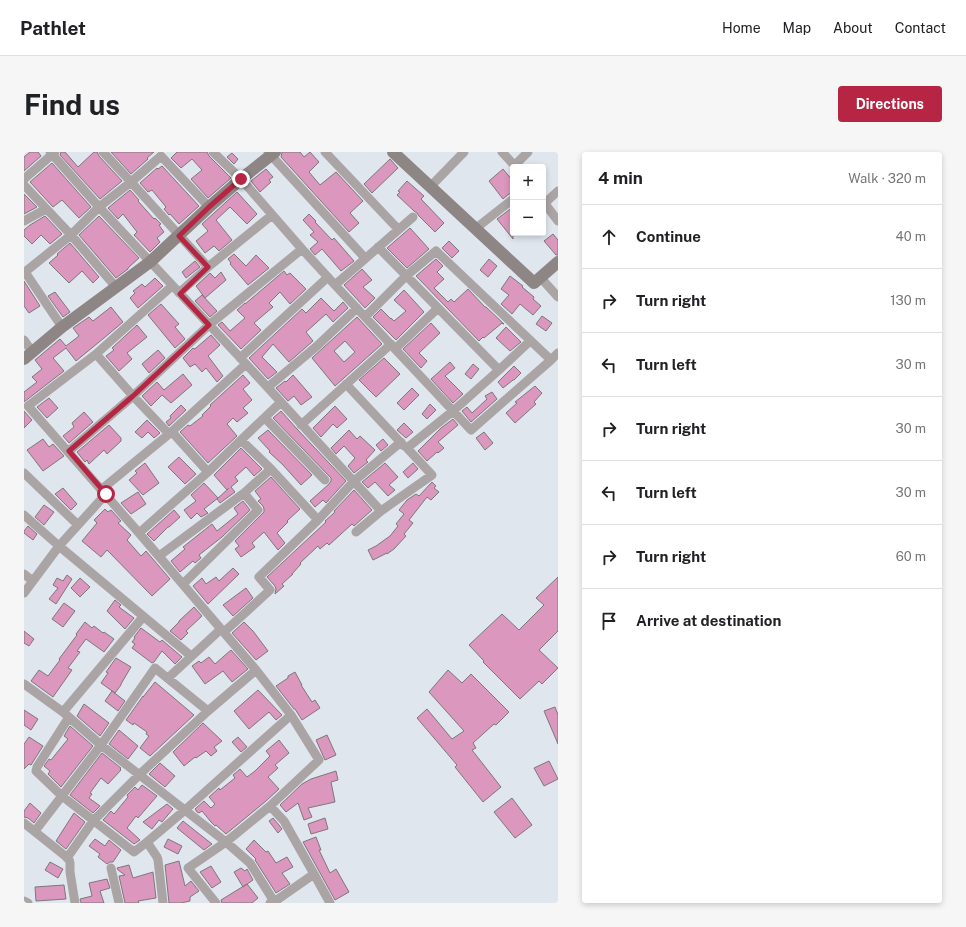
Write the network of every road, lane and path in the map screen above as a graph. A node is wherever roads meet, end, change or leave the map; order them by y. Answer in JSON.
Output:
{"nodes":[{"id":1,"x":103,"y":152,"type":"edge"},
{"id":2,"x":213,"y":152,"type":"edge"},
{"id":3,"x":325,"y":152,"type":"edge"},
{"id":4,"x":393,"y":152,"type":"edge"},
{"id":5,"x":464,"y":152,"type":"edge"},
{"id":6,"x":502,"y":152,"type":"edge"},
{"id":7,"x":528,"y":152,"type":"edge"},
{"id":8,"x":52,"y":153,"type":"edge"},
{"id":9,"x":161,"y":153,"type":"edge"},
{"id":10,"x":272,"y":153,"type":"edge"},
{"id":11,"x":513,"y":164,"type":"edge"},
{"id":12,"x":517,"y":164,"type":"edge"},
{"id":13,"x":24,"y":179,"type":"edge"},
{"id":14,"x":241,"y":179,"type":"junction"},
{"id":15,"x":131,"y":182,"type":"junction"},
{"id":16,"x":24,"y":185,"type":"edge"},
{"id":17,"x":430,"y":187,"type":"junction"},
{"id":18,"x":558,"y":191,"type":"edge"},
{"id":19,"x":512,"y":200,"type":"edge"},
{"id":20,"x":546,"y":200,"type":"edge"},
{"id":21,"x":546,"y":205,"type":"edge"},
{"id":22,"x":99,"y":207,"type":"junction"},
{"id":23,"x":209,"y":207,"type":"junction"},
{"id":24,"x":46,"y":209,"type":"junction"},
{"id":25,"x":272,"y":215,"type":"junction"},
{"id":26,"x":413,"y":217,"type":"dead end"},
{"id":27,"x":558,"y":220,"type":"edge"},
{"id":28,"x":24,"y":221,"type":"edge"},
{"id":29,"x":398,"y":229,"type":"junction"},
{"id":30,"x":475,"y":229,"type":"junction"},
{"id":31,"x":71,"y":235,"type":"junction"},
{"id":32,"x":179,"y":236,"type":"junction"},
{"id":33,"x":378,"y":247,"type":"junction"},
{"id":34,"x":302,"y":249,"type":"junction"},
{"id":35,"x":366,"y":258,"type":"junction"},
{"id":36,"x":150,"y":262,"type":"junction"},
{"id":37,"x":558,"y":262,"type":"edge"},
{"id":38,"x":208,"y":267,"type":"junction"},
{"id":39,"x":24,"y":272,"type":"edge"},
{"id":40,"x":406,"y":276,"type":"junction"},
{"id":41,"x":328,"y":277,"type":"junction"},
{"id":42,"x":540,"y":277,"type":"junction"},
{"id":43,"x":335,"y":285,"type":"junction"},
{"id":44,"x":116,"y":286,"type":"junction"},
{"id":45,"x":172,"y":286,"type":"junction"},
{"id":46,"x":180,"y":294,"type":"junction"},
{"id":47,"x":558,"y":297,"type":"edge"},
{"id":48,"x":357,"y":308,"type":"junction"},
{"id":49,"x":438,"y":308,"type":"junction"},
{"id":50,"x":365,"y":317,"type":"junction"},
{"id":51,"x":209,"y":325,"type":"junction"},
{"id":52,"x":62,"y":327,"type":"junction"},
{"id":53,"x":24,"y":340,"type":"edge"},
{"id":54,"x":530,"y":341,"type":"junction"},
{"id":55,"x":393,"y":346,"type":"junction"},
{"id":56,"x":558,"y":353,"type":"edge"},
{"id":57,"x":96,"y":354,"type":"junction"},
{"id":58,"x":28,"y":356,"type":"edge"},
{"id":59,"x":551,"y":360,"type":"junction"},
{"id":60,"x":243,"y":361,"type":"junction"},
{"id":61,"x":499,"y":370,"type":"junction"},
{"id":62,"x":346,"y":384,"type":"junction"},
{"id":63,"x":268,"y":387,"type":"junction"},
{"id":64,"x":133,"y":396,"type":"junction"},
{"id":65,"x":281,"y":402,"type":"junction"},
{"id":66,"x":453,"y":411,"type":"junction"},
{"id":67,"x":265,"y":418,"type":"junction"},
{"id":68,"x":302,"y":424,"type":"junction"},
{"id":69,"x":171,"y":433,"type":"junction"},
{"id":70,"x":241,"y":440,"type":"junction"},
{"id":71,"x":404,"y":445,"type":"junction"},
{"id":72,"x":69,"y":451,"type":"junction"},
{"id":73,"x":271,"y":469,"type":"junction"},
{"id":74,"x":208,"y":472,"type":"junction"},
{"id":75,"x":24,"y":473,"type":"edge"},
{"id":76,"x":325,"y":480,"type":"dead end"},
{"id":77,"x":354,"y":481,"type":"junction"},
{"id":78,"x":104,"y":492,"type":"junction"},
{"id":79,"x":244,"y":493,"type":"junction"},
{"id":80,"x":381,"y":511,"type":"junction"},
{"id":81,"x":24,"y":515,"type":"edge"},
{"id":82,"x":318,"y":520,"type":"junction"},
{"id":83,"x":78,"y":524,"type":"junction"},
{"id":84,"x":139,"y":532,"type":"junction"},
{"id":85,"x":356,"y":532,"type":"dead end"},
{"id":86,"x":59,"y":546,"type":"junction"},
{"id":87,"x":159,"y":556,"type":"junction"},
{"id":88,"x":24,"y":574,"type":"edge"},
{"id":89,"x":33,"y":581,"type":"junction"},
{"id":90,"x":183,"y":584,"type":"junction"},
{"id":91,"x":24,"y":593,"type":"edge"},
{"id":92,"x":143,"y":617,"type":"junction"},
{"id":93,"x":222,"y":630,"type":"junction"},
{"id":94,"x":191,"y":656,"type":"junction"},
{"id":95,"x":256,"y":670,"type":"junction"},
{"id":96,"x":168,"y":678,"type":"junction"},
{"id":97,"x":27,"y":686,"type":"edge"},
{"id":98,"x":24,"y":697,"type":"edge"},
{"id":99,"x":208,"y":711,"type":"junction"},
{"id":100,"x":291,"y":714,"type":"junction"},
{"id":101,"x":66,"y":715,"type":"junction"},
{"id":102,"x":101,"y":745,"type":"junction"},
{"id":103,"x":27,"y":766,"type":"dead end"},
{"id":104,"x":36,"y":771,"type":"junction"},
{"id":105,"x":140,"y":774,"type":"junction"},
{"id":106,"x":62,"y":796,"type":"junction"},
{"id":107,"x":270,"y":806,"type":"junction"},
{"id":108,"x":185,"y":810,"type":"junction"},
{"id":109,"x":93,"y":821,"type":"junction"},
{"id":110,"x":24,"y":823,"type":"edge"},
{"id":111,"x":35,"y":831,"type":"junction"},
{"id":112,"x":147,"y":842,"type":"junction"},
{"id":113,"x":226,"y":842,"type":"junction"},
{"id":114,"x":67,"y":858,"type":"junction"},
{"id":115,"x":111,"y":868,"type":"dead end"},
{"id":116,"x":314,"y":874,"type":"junction"},
{"id":117,"x":24,"y":901,"type":"edge"},
{"id":118,"x":273,"y":902,"type":"edge"},
{"id":119,"x":28,"y":903,"type":"edge"},
{"id":120,"x":75,"y":903,"type":"edge"},
{"id":121,"x":119,"y":903,"type":"edge"},
{"id":122,"x":163,"y":903,"type":"edge"},
{"id":123,"x":216,"y":903,"type":"edge"},
{"id":124,"x":330,"y":903,"type":"edge"}],
"edges":[{"from":1,"to":15,"type":"street"},
{"from":2,"to":14,"type":"street"},
{"from":3,"to":29,"type":"street"},
{"from":4,"to":17,"type":"street"},
{"from":5,"to":17,"type":"street"},
{"from":6,"to":11,"type":"street"},
{"from":7,"to":12,"type":"street"},
{"from":8,"to":13,"type":"street"},
{"from":8,"to":22,"type":"street"},
{"from":9,"to":15,"type":"street"},
{"from":9,"to":23,"type":"street"},
{"from":10,"to":14,"type":"street"},
{"from":10,"to":35,"type":"street"},
{"from":14,"to":23,"type":"street"},
{"from":14,"to":25,"type":"street"},
{"from":15,"to":22,"type":"street"},
{"from":15,"to":32,"type":"street"},
{"from":16,"to":24,"type":"street"},
{"from":17,"to":30,"type":"street"},
{"from":18,"to":20,"type":"street"},
{"from":19,"to":30,"type":"street"},
{"from":21,"to":27,"type":"street"},
{"from":22,"to":31,"type":"street"},
{"from":22,"to":36,"type":"street"},
{"from":23,"to":32,"type":"street"},
{"from":24,"to":28,"type":"street"},
{"from":24,"to":31,"type":"street"},
{"from":25,"to":34,"type":"street"},
{"from":25,"to":38,"type":"street"},
{"from":26,"to":29,"type":"street"},
{"from":29,"to":33,"type":"street"},
{"from":30,"to":42,"type":"street"},
{"from":31,"to":39,"type":"street"},
{"from":31,"to":44,"type":"street"},
{"from":32,"to":36,"type":"street"},
{"from":32,"to":38,"type":"street"},
{"from":33,"to":35,"type":"street"},
{"from":33,"to":40,"type":"street"},
{"from":34,"to":41,"type":"street"},
{"from":34,"to":51,"type":"street"},
{"from":35,"to":43,"type":"street"},
{"from":36,"to":44,"type":"street"},
{"from":36,"to":45,"type":"street"},
{"from":37,"to":42,"type":"street"},
{"from":38,"to":46,"type":"street"},
{"from":39,"to":52,"type":"street"},
{"from":40,"to":49,"type":"street"},
{"from":40,"to":50,"type":"street"},
{"from":40,"to":54,"type":"street"},
{"from":41,"to":43,"type":"street"},
{"from":41,"to":60,"type":"street"},
{"from":42,"to":47,"type":"street"},
{"from":43,"to":48,"type":"street"},
{"from":44,"to":52,"type":"street"},
{"from":45,"to":46,"type":"street"},
{"from":45,"to":57,"type":"street"},
{"from":46,"to":51,"type":"street"},
{"from":48,"to":50,"type":"street"},
{"from":48,"to":63,"type":"street"},
{"from":49,"to":55,"type":"street"},
{"from":49,"to":61,"type":"street"},
{"from":50,"to":55,"type":"street"},
{"from":51,"to":60,"type":"street"},
{"from":51,"to":64,"type":"street"},
{"from":52,"to":58,"type":"street"},
{"from":53,"to":58,"type":"street"},
{"from":54,"to":59,"type":"street"},
{"from":54,"to":61,"type":"street"},
{"from":55,"to":62,"type":"street"},
{"from":55,"to":66,"type":"street"},
{"from":56,"to":59,"type":"street"},
{"from":57,"to":64,"type":"street"},
{"from":57,"to":72,"type":"street"},
{"from":59,"to":66,"type":"street"},
{"from":60,"to":63,"type":"street"},
{"from":60,"to":69,"type":"street"},
{"from":61,"to":66,"type":"street"},
{"from":62,"to":68,"type":"street"},
{"from":62,"to":71,"type":"street"},
{"from":63,"to":65,"type":"street"},
{"from":64,"to":69,"type":"street"},
{"from":64,"to":72,"type":"street"},
{"from":65,"to":67,"type":"street"},
{"from":65,"to":68,"type":"street"},
{"from":66,"to":71,"type":"street"},
{"from":67,"to":70,"type":"street"},
{"from":67,"to":76,"type":"street"},
{"from":68,"to":77,"type":"street"},
{"from":69,"to":74,"type":"street"},
{"from":69,"to":78,"type":"street"},
{"from":70,"to":73,"type":"street"},
{"from":70,"to":74,"type":"street"},
{"from":71,"to":77,"type":"street"},
{"from":71,"to":80,"type":"street"},
{"from":72,"to":78,"type":"street"},
{"from":73,"to":79,"type":"street"},
{"from":73,"to":82,"type":"street"},
{"from":74,"to":84,"type":"street"},
{"from":75,"to":83,"type":"street"},
{"from":77,"to":80,"type":"street"},
{"from":77,"to":82,"type":"street"},
{"from":78,"to":83,"type":"street"},
{"from":78,"to":84,"type":"street"},
{"from":79,"to":87,"type":"street"},
{"from":79,"to":90,"type":"street"},
{"from":80,"to":85,"type":"street"},
{"from":81,"to":86,"type":"street"},
{"from":82,"to":93,"type":"street"},
{"from":83,"to":86,"type":"street"},
{"from":84,"to":87,"type":"street"},
{"from":86,"to":89,"type":"street"},
{"from":86,"to":92,"type":"street"},
{"from":87,"to":90,"type":"street"},
{"from":88,"to":89,"type":"street"},
{"from":89,"to":91,"type":"street"},
{"from":90,"to":93,"type":"street"},
{"from":92,"to":94,"type":"street"},
{"from":92,"to":101,"type":"street"},
{"from":93,"to":94,"type":"street"},
{"from":93,"to":95,"type":"street"},
{"from":94,"to":96,"type":"street"},
{"from":95,"to":99,"type":"street"},
{"from":95,"to":100,"type":"street"},
{"from":96,"to":99,"type":"street"},
{"from":96,"to":102,"type":"street"},
{"from":97,"to":98,"type":"street"},
{"from":97,"to":101,"type":"street"},
{"from":99,"to":105,"type":"street"},
{"from":100,"to":107,"type":"street"},
{"from":100,"to":108,"type":"street"},
{"from":101,"to":102,"type":"street"},
{"from":101,"to":104,"type":"street"},
{"from":102,"to":105,"type":"street"},
{"from":102,"to":106,"type":"street"},
{"from":103,"to":104,"type":"street"},
{"from":104,"to":106,"type":"street"},
{"from":105,"to":108,"type":"street"},
{"from":105,"to":109,"type":"street"},
{"from":106,"to":109,"type":"street"},
{"from":106,"to":111,"type":"street"},
{"from":107,"to":113,"type":"street"},
{"from":107,"to":116,"type":"street"},
{"from":108,"to":112,"type":"street"},
{"from":108,"to":113,"type":"street"},
{"from":109,"to":112,"type":"street"},
{"from":109,"to":114,"type":"street"},
{"from":110,"to":111,"type":"street"},
{"from":111,"to":114,"type":"street"},
{"from":112,"to":122,"type":"street"},
{"from":113,"to":118,"type":"street"},
{"from":113,"to":123,"type":"street"},
{"from":114,"to":120,"type":"street"},
{"from":115,"to":121,"type":"street"},
{"from":116,"to":118,"type":"street"},
{"from":116,"to":124,"type":"street"},
{"from":117,"to":119,"type":"street"}]}
